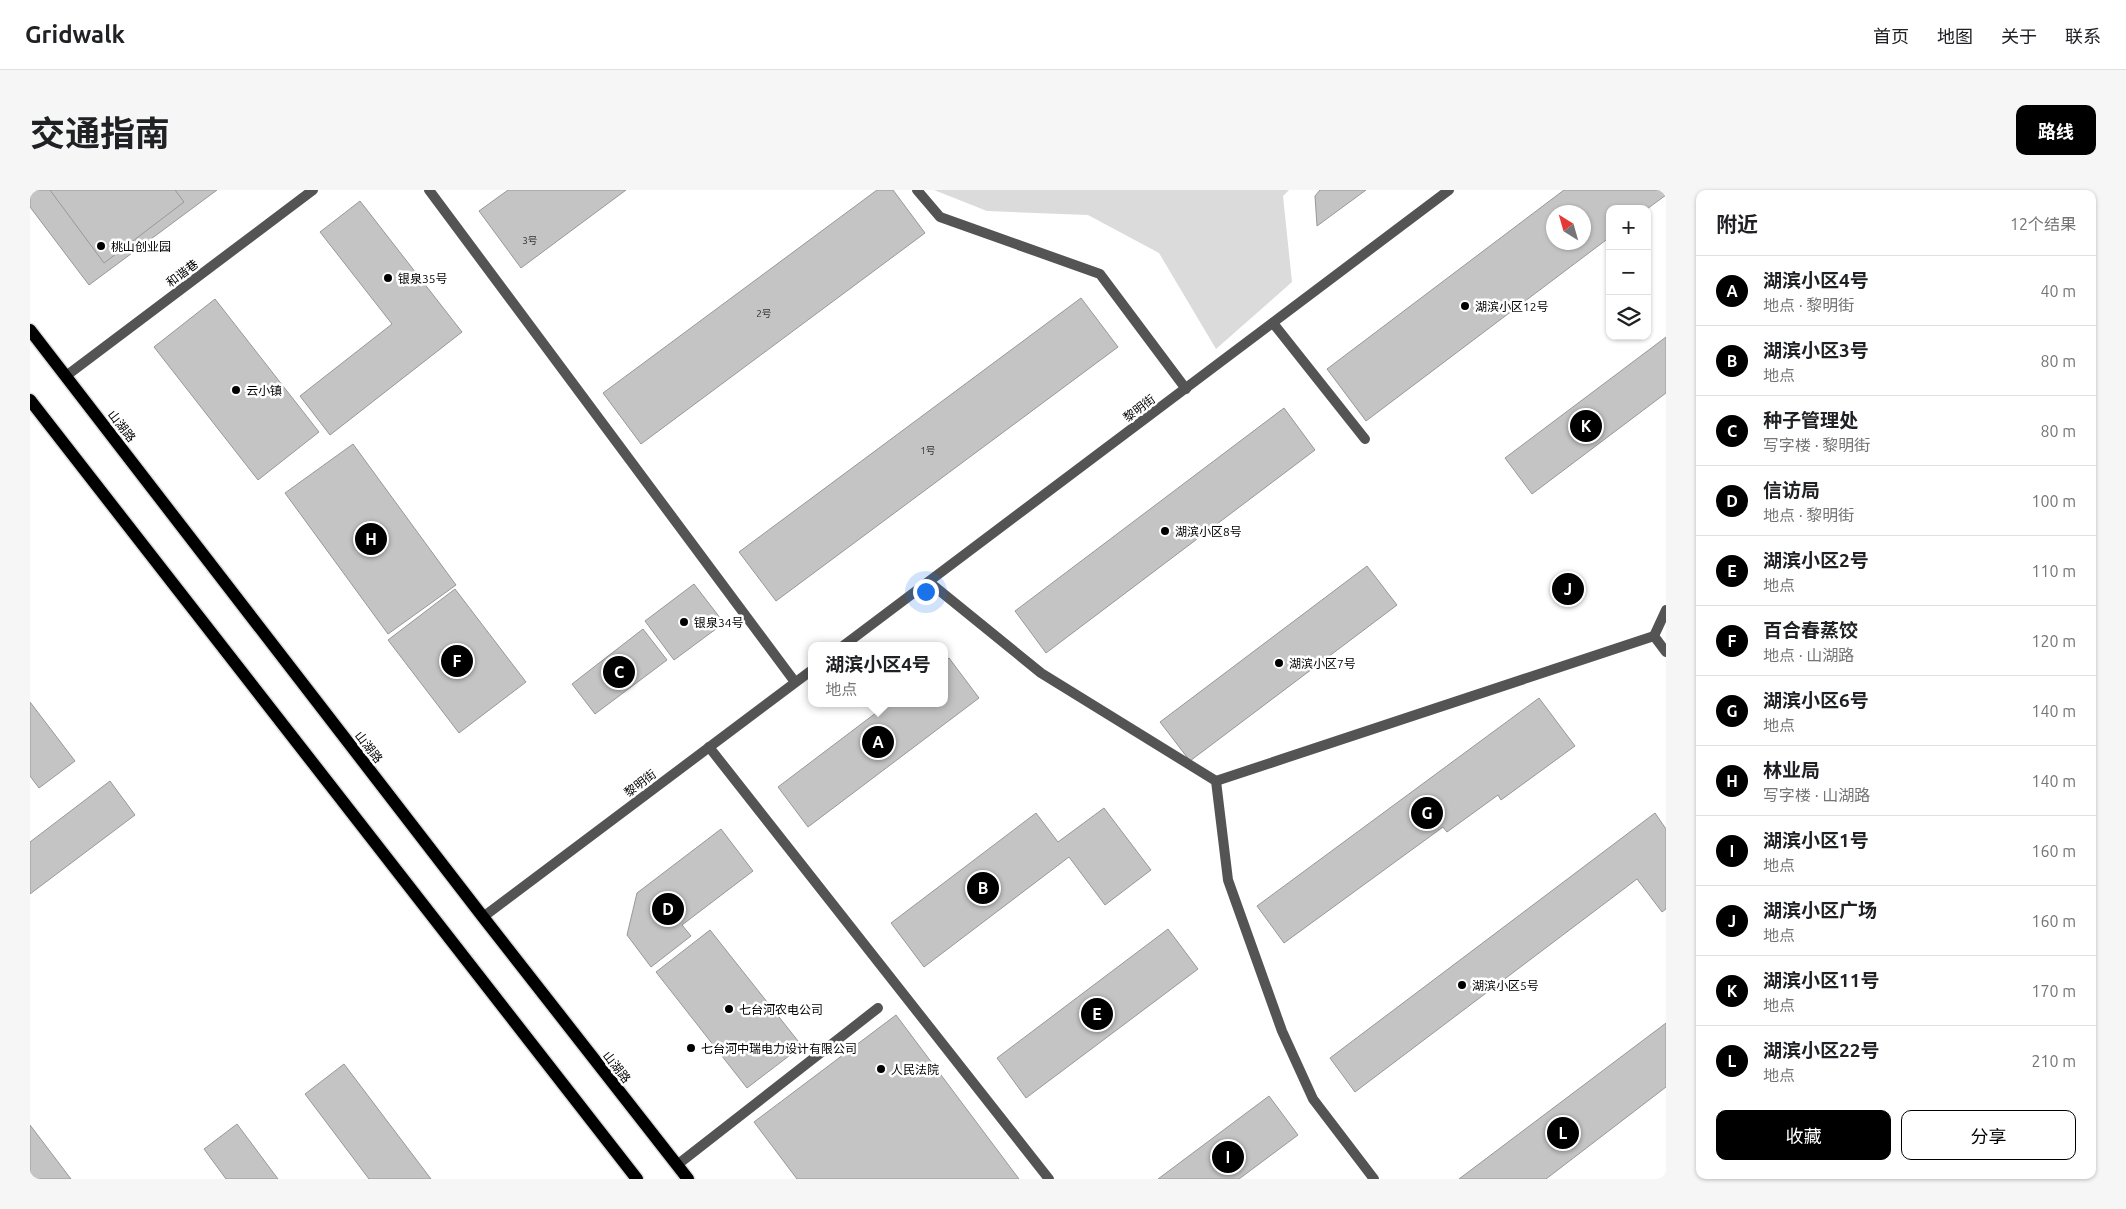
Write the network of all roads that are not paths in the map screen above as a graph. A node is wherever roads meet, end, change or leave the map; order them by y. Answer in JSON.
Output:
{"nodes":[{"id":1,"x":313,"y":190,"type":"edge"},
{"id":2,"x":429,"y":190,"type":"edge"},
{"id":3,"x":917,"y":190,"type":"edge"},
{"id":4,"x":1450,"y":190,"type":"edge"},
{"id":5,"x":1273,"y":323,"type":"junction"},
{"id":6,"x":30,"y":330,"type":"edge"},
{"id":7,"x":66,"y":376,"type":"junction"},
{"id":8,"x":1186,"y":388,"type":"junction"},
{"id":9,"x":30,"y":400,"type":"edge"},
{"id":10,"x":1365,"y":438,"type":"dead end"},
{"id":11,"x":929,"y":582,"type":"junction"},
{"id":12,"x":1666,"y":610,"type":"edge"},
{"id":13,"x":1654,"y":636,"type":"junction"},
{"id":14,"x":849,"y":642,"type":"edge"},
{"id":15,"x":1666,"y":652,"type":"edge"},
{"id":16,"x":808,"y":673,"type":"edge"},
{"id":17,"x":795,"y":682,"type":"junction"},
{"id":18,"x":709,"y":747,"type":"junction"},
{"id":19,"x":1216,"y":781,"type":"junction"},
{"id":20,"x":483,"y":917,"type":"junction"},
{"id":21,"x":878,"y":1008,"type":"dead end"},
{"id":22,"x":677,"y":1165,"type":"junction"},
{"id":23,"x":637,"y":1179,"type":"edge"},
{"id":24,"x":688,"y":1179,"type":"edge"},
{"id":25,"x":1048,"y":1179,"type":"edge"},
{"id":26,"x":1374,"y":1179,"type":"edge"}],
"edges":[{"from":1,"to":7,"type":"street","name":"和谐巷"},
{"from":2,"to":17,"type":"street"},
{"from":3,"to":8,"type":"street"},
{"from":4,"to":5,"type":"street","name":"黎明街"},
{"from":5,"to":8,"type":"street","name":"黎明街"},
{"from":5,"to":10,"type":"street"},
{"from":6,"to":7,"type":"main road","name":"山湖路"},
{"from":7,"to":20,"type":"main road","name":"山湖路"},
{"from":8,"to":11,"type":"street","name":"黎明街"},
{"from":9,"to":23,"type":"main road"},
{"from":11,"to":14,"type":"street","name":"黎明街"},
{"from":11,"to":19,"type":"street"},
{"from":12,"to":13,"type":"street"},
{"from":13,"to":15,"type":"street"},
{"from":13,"to":19,"type":"street"},
{"from":16,"to":17,"type":"street","name":"黎明街"},
{"from":17,"to":18,"type":"street","name":"黎明街"},
{"from":18,"to":20,"type":"street","name":"黎明街"},
{"from":18,"to":25,"type":"street"},
{"from":19,"to":26,"type":"street"},
{"from":20,"to":22,"type":"main road","name":"山湖路"},
{"from":21,"to":22,"type":"street"},
{"from":22,"to":24,"type":"main road","name":"山湖路"}]}
